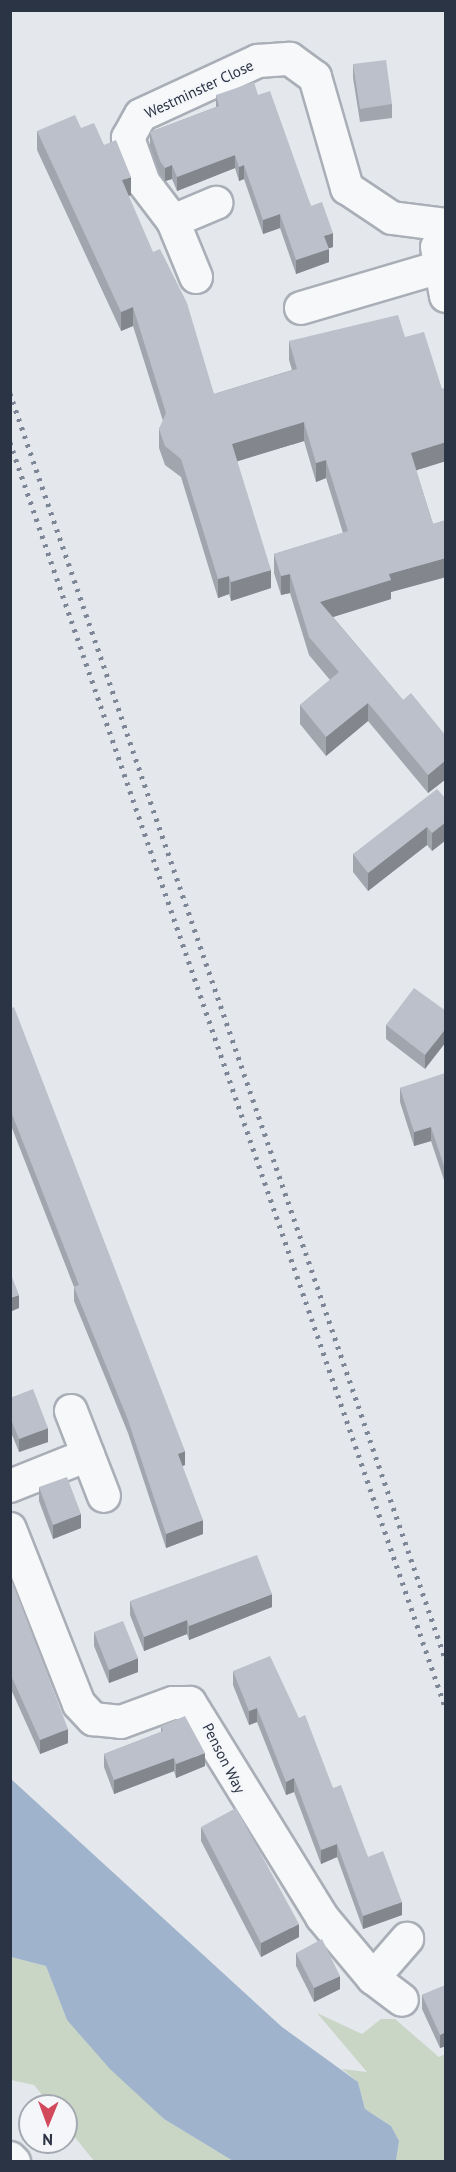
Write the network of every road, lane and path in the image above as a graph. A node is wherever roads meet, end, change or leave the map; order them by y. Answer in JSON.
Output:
{"nodes":[{"id":1,"x":216,"y":203,"type":"dead end"},
{"id":2,"x":173,"y":221,"type":"junction"},
{"id":3,"x":441,"y":225,"type":"edge"},
{"id":4,"x":196,"y":277,"type":"dead end"},
{"id":5,"x":441,"y":282,"type":"edge"},
{"id":6,"x":301,"y":308,"type":"dead end"},
{"id":7,"x":71,"y":1411,"type":"dead end"},
{"id":8,"x":88,"y":1455,"type":"junction"},
{"id":9,"x":10,"y":1486,"type":"edge"},
{"id":10,"x":104,"y":1496,"type":"dead end"},
{"id":11,"x":10,"y":1529,"type":"edge"},
{"id":12,"x":407,"y":1939,"type":"dead end"},
{"id":13,"x":373,"y":1978,"type":"junction"},
{"id":14,"x":402,"y":2000,"type":"dead end"},
{"id":15,"x":10,"y":2158,"type":"edge"},
{"id":16,"x":14,"y":2162,"type":"edge"}],
"edges":[{"from":1,"to":2,"type":"street"},
{"from":2,"to":3,"type":"street","name":"Westminster Close"},
{"from":2,"to":4,"type":"street","name":"Westminster Close"},
{"from":3,"to":5,"type":"street"},
{"from":5,"to":6,"type":"street"},
{"from":7,"to":8,"type":"street"},
{"from":8,"to":9,"type":"street"},
{"from":8,"to":10,"type":"street"},
{"from":11,"to":13,"type":"street","name":"Penson Way"},
{"from":12,"to":13,"type":"street"},
{"from":13,"to":14,"type":"street","name":"Penson Way"},
{"from":15,"to":16,"type":"street"}]}
